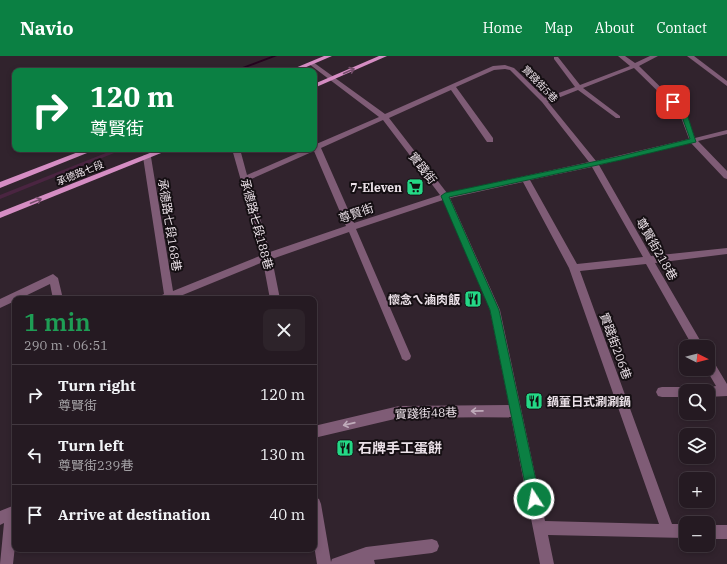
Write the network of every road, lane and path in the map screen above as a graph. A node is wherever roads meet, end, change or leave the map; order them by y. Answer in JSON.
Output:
{"nodes":[{"id":1,"x":329,"y":56,"type":"edge"},
{"id":2,"x":384,"y":56,"type":"edge"},
{"id":3,"x":621,"y":56,"type":"edge"},
{"id":4,"x":654,"y":56,"type":"edge"},
{"id":5,"x":690,"y":56,"type":"edge"},
{"id":6,"x":556,"y":58,"type":"dead end"},
{"id":7,"x":311,"y":63,"type":"junction"},
{"id":8,"x":635,"y":66,"type":"junction"},
{"id":9,"x":298,"y":68,"type":"edge"},
{"id":10,"x":333,"y":78,"type":"junction"},
{"id":11,"x":727,"y":84,"type":"edge"},
{"id":12,"x":317,"y":85,"type":"edge"},
{"id":13,"x":452,"y":87,"type":"junction"},
{"id":14,"x":579,"y":88,"type":"junction"},
{"id":15,"x":544,"y":101,"type":"junction"},
{"id":16,"x":618,"y":117,"type":"dead end"},
{"id":17,"x":385,"y":118,"type":"junction"},
{"id":18,"x":727,"y":132,"type":"edge"},
{"id":19,"x":490,"y":140,"type":"dead end"},
{"id":20,"x":693,"y":141,"type":"junction"},
{"id":21,"x":317,"y":147,"type":"edge"},
{"id":22,"x":84,"y":152,"type":"edge"},
{"id":23,"x":160,"y":152,"type":"edge"},
{"id":24,"x":237,"y":152,"type":"edge"},
{"id":25,"x":306,"y":152,"type":"edge"},
{"id":26,"x":317,"y":152,"type":"edge"},
{"id":27,"x":147,"y":157,"type":"junction"},
{"id":28,"x":594,"y":164,"type":"junction"},
{"id":29,"x":727,"y":176,"type":"edge"},
{"id":30,"x":245,"y":178,"type":"junction"},
{"id":31,"x":525,"y":178,"type":"junction"},
{"id":32,"x":0,"y":185,"type":"edge"},
{"id":33,"x":445,"y":196,"type":"junction"},
{"id":34,"x":0,"y":215,"type":"edge"},
{"id":35,"x":351,"y":228,"type":"junction"},
{"id":36,"x":727,"y":250,"type":"edge"},
{"id":37,"x":267,"y":257,"type":"junction"},
{"id":38,"x":648,"y":259,"type":"junction"},
{"id":39,"x":574,"y":268,"type":"junction"},
{"id":40,"x":16,"y":296,"type":"edge"},
{"id":41,"x":57,"y":296,"type":"edge"},
{"id":42,"x":166,"y":296,"type":"edge"},
{"id":43,"x":169,"y":296,"type":"edge"},
{"id":44,"x":274,"y":296,"type":"edge"},
{"id":45,"x":12,"y":298,"type":"edge"},
{"id":46,"x":0,"y":304,"type":"edge"},
{"id":47,"x":695,"y":340,"type":"edge"},
{"id":48,"x":406,"y":356,"type":"dead end"},
{"id":49,"x":715,"y":373,"type":"edge"},
{"id":50,"x":726,"y":391,"type":"edge"},
{"id":51,"x":662,"y":392,"type":"dead end"},
{"id":52,"x":679,"y":392,"type":"edge"},
{"id":53,"x":715,"y":392,"type":"edge"},
{"id":54,"x":516,"y":411,"type":"junction"},
{"id":55,"x":317,"y":431,"type":"edge"},
{"id":56,"x":9,"y":515,"type":"edge"},
{"id":57,"x":317,"y":522,"type":"edge"},
{"id":58,"x":540,"y":528,"type":"junction"},
{"id":59,"x":668,"y":530,"type":"junction"},
{"id":60,"x":679,"y":531,"type":"edge"},
{"id":61,"x":715,"y":532,"type":"edge"},
{"id":62,"x":727,"y":532,"type":"edge"},
{"id":63,"x":432,"y":546,"type":"dead end"},
{"id":64,"x":367,"y":559,"type":"edge"},
{"id":65,"x":6,"y":564,"type":"edge"},
{"id":66,"x":324,"y":564,"type":"edge"},
{"id":67,"x":337,"y":564,"type":"edge"},
{"id":68,"x":547,"y":564,"type":"edge"}],
"edges":[{"from":1,"to":7,"type":"main road"},
{"from":10,"to":2,"type":"main road","one_way":true},
{"from":3,"to":8,"type":"street"},
{"from":4,"to":8,"type":"street"},
{"from":5,"to":11,"type":"street"},
{"from":6,"to":14,"type":"street"},
{"from":7,"to":9,"type":"main road"},
{"from":7,"to":10,"type":"street","name":"實踐街"},
{"from":8,"to":14,"type":"street"},
{"from":8,"to":20,"type":"street"},
{"from":10,"to":12,"type":"main road"},
{"from":10,"to":17,"type":"street","name":"實踐街"},
{"from":13,"to":15,"type":"street","name":"實踐街5巷"},
{"from":13,"to":17,"type":"street","name":"實踐街5巷"},
{"from":13,"to":19,"type":"street"},
{"from":14,"to":15,"type":"street"},
{"from":14,"to":16,"type":"street"},
{"from":15,"to":28,"type":"street","name":"實踐街5巷"},
{"from":17,"to":21,"type":"street","name":"實踐街5巷"},
{"from":17,"to":33,"type":"street","name":"實踐街"},
{"from":18,"to":20,"type":"street","name":"尊賢街"},
{"from":20,"to":28,"type":"street","name":"尊賢街"},
{"from":20,"to":29,"type":"street"},
{"from":22,"to":32,"type":"main road","name":"承德路七段"},
{"from":23,"to":27,"type":"main road","name":"承德路七段"},
{"from":24,"to":30,"type":"street","name":"承德路七段188巷"},
{"from":25,"to":30,"type":"street","name":"實踐街5巷"},
{"from":26,"to":35,"type":"street"},
{"from":34,"to":27,"type":"main road","name":"承德路七段","one_way":true},
{"from":27,"to":42,"type":"street","name":"承德路七段168巷"},
{"from":28,"to":31,"type":"street","name":"尊賢街"},
{"from":28,"to":38,"type":"street","name":"尊賢街218巷"},
{"from":30,"to":37,"type":"street","name":"承德路七段188巷"},
{"from":31,"to":33,"type":"street","name":"尊賢街"},
{"from":31,"to":39,"type":"street","name":"實踐街206巷"},
{"from":33,"to":35,"type":"street","name":"尊賢街"},
{"from":33,"to":54,"type":"street","name":"實踐街"},
{"from":35,"to":37,"type":"street","name":"尊賢街"},
{"from":35,"to":48,"type":"street"},
{"from":36,"to":38,"type":"street"},
{"from":37,"to":43,"type":"street","name":"尊賢街"},
{"from":37,"to":44,"type":"street","name":"承德路七段188巷"},
{"from":38,"to":39,"type":"street"},
{"from":38,"to":47,"type":"street","name":"尊賢街218巷"},
{"from":39,"to":59,"type":"street","name":"實踐街206巷"},
{"from":40,"to":41,"type":"street"},
{"from":45,"to":46,"type":"street"},
{"from":49,"to":50,"type":"street"},
{"from":50,"to":53,"type":"street"},
{"from":51,"to":52,"type":"street"},
{"from":54,"to":55,"type":"street","name":"實踐街48巷","one_way":true},
{"from":54,"to":58,"type":"street","name":"實踐街"},
{"from":56,"to":65,"type":"street"},
{"from":57,"to":66,"type":"street"},
{"from":58,"to":59,"type":"street"},
{"from":58,"to":68,"type":"street","name":"實踐街"},
{"from":59,"to":60,"type":"street"},
{"from":61,"to":62,"type":"street"},
{"from":63,"to":64,"type":"street"},
{"from":64,"to":67,"type":"street"}]}
